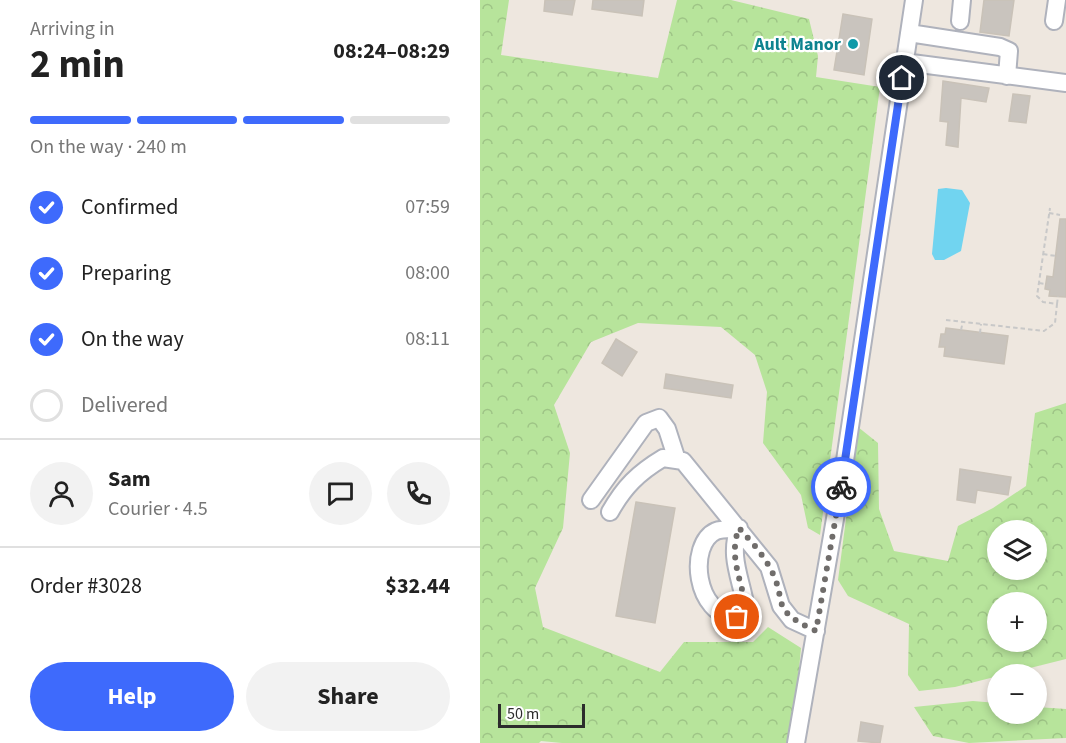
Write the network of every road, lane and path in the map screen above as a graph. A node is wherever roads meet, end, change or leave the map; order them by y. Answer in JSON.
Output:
{"nodes":[{"id":1,"x":962,"y":0,"type":"edge"},
{"id":2,"x":1057,"y":0,"type":"edge"},
{"id":3,"x":909,"y":1,"type":"edge"},
{"id":4,"x":960,"y":21,"type":"dead end"},
{"id":5,"x":1054,"y":21,"type":"dead end"},
{"id":6,"x":909,"y":33,"type":"junction"},
{"id":7,"x":904,"y":62,"type":"junction"},
{"id":8,"x":1007,"y":76,"type":"junction"},
{"id":9,"x":1066,"y":83,"type":"edge"},
{"id":10,"x":1050,"y":208,"type":"dead end"},
{"id":11,"x":1049,"y":213,"type":"junction"},
{"id":12,"x":1060,"y":214,"type":"dead end"},
{"id":13,"x":1043,"y":254,"type":"junction"},
{"id":14,"x":1056,"y":256,"type":"dead end"},
{"id":15,"x":1039,"y":283,"type":"junction"},
{"id":16,"x":1046,"y":284,"type":"dead end"},
{"id":17,"x":1058,"y":297,"type":"dead end"},
{"id":18,"x":1057,"y":304,"type":"junction"},
{"id":19,"x":946,"y":320,"type":"dead end"},
{"id":20,"x":963,"y":321,"type":"junction"},
{"id":21,"x":981,"y":324,"type":"junction"},
{"id":22,"x":961,"y":330,"type":"dead end"},
{"id":23,"x":980,"y":333,"type":"dead end"},
{"id":24,"x":677,"y":460,"type":"junction"},
{"id":25,"x":591,"y":500,"type":"dead end"},
{"id":26,"x":610,"y":512,"type":"dead end"},
{"id":27,"x":739,"y":528,"type":"junction"},
{"id":28,"x":816,"y":631,"type":"junction"},
{"id":29,"x":796,"y":743,"type":"edge"}],
"edges":[{"from":1,"to":4,"type":"street"},
{"from":2,"to":5,"type":"street"},
{"from":3,"to":6,"type":"street"},
{"from":6,"to":7,"type":"street"},
{"from":6,"to":8,"type":"street"},
{"from":7,"to":8,"type":"street"},
{"from":7,"to":28,"type":"street"},
{"from":8,"to":9,"type":"street"},
{"from":10,"to":11,"type":"path"},
{"from":11,"to":12,"type":"path"},
{"from":11,"to":13,"type":"path"},
{"from":13,"to":14,"type":"path"},
{"from":13,"to":15,"type":"path"},
{"from":15,"to":16,"type":"path"},
{"from":15,"to":18,"type":"path"},
{"from":17,"to":18,"type":"path"},
{"from":18,"to":21,"type":"path"},
{"from":19,"to":20,"type":"path"},
{"from":20,"to":21,"type":"path"},
{"from":20,"to":22,"type":"path"},
{"from":21,"to":23,"type":"path"},
{"from":24,"to":25,"type":"street"},
{"from":24,"to":26,"type":"street"},
{"from":24,"to":27,"type":"street"},
{"from":27,"to":27,"type":"street"},
{"from":27,"to":28,"type":"street"},
{"from":28,"to":29,"type":"street"}]}
